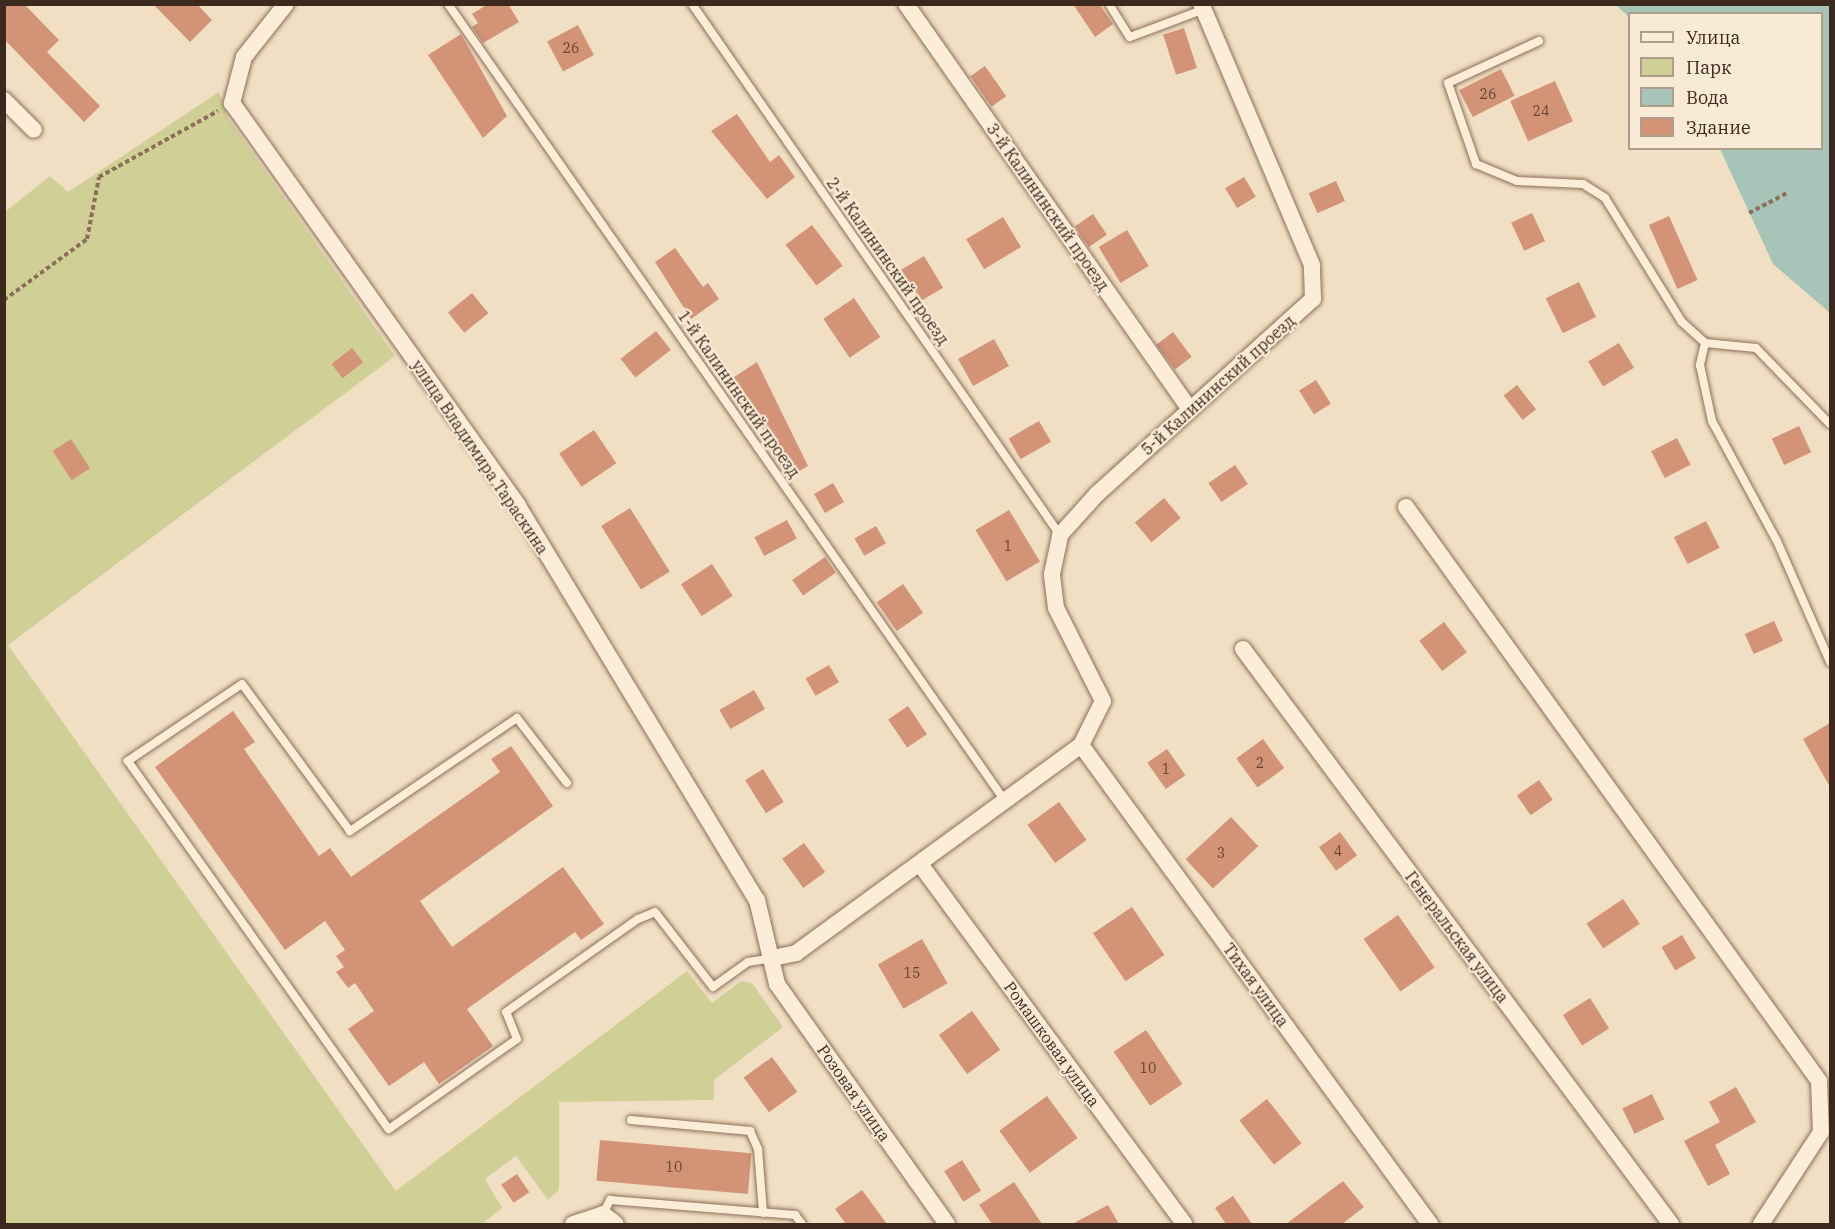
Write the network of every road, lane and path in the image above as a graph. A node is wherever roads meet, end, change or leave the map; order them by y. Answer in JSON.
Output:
{"nodes":[{"id":1,"x":286,"y":4,"type":"edge"},
{"id":2,"x":448,"y":4,"type":"edge"},
{"id":3,"x":692,"y":4,"type":"edge"},
{"id":4,"x":906,"y":4,"type":"edge"},
{"id":5,"x":1108,"y":4,"type":"edge"},
{"id":6,"x":1201,"y":7,"type":"edge"},
{"id":7,"x":1539,"y":41,"type":"dead end"},
{"id":8,"x":4,"y":100,"type":"edge"},
{"id":9,"x":232,"y":103,"type":"junction"},
{"id":10,"x":34,"y":130,"type":"dead end"},
{"id":11,"x":1787,"y":193,"type":"dead end"},
{"id":12,"x":1749,"y":213,"type":"dead end"},
{"id":13,"x":4,"y":300,"type":"edge"},
{"id":14,"x":1705,"y":343,"type":"junction"},
{"id":15,"x":1190,"y":410,"type":"junction"},
{"id":16,"x":1830,"y":424,"type":"edge"},
{"id":17,"x":1406,"y":507,"type":"dead end"},
{"id":18,"x":1060,"y":535,"type":"junction"},
{"id":19,"x":1243,"y":649,"type":"dead end"},
{"id":20,"x":1830,"y":662,"type":"edge"},
{"id":21,"x":1081,"y":746,"type":"junction"},
{"id":22,"x":567,"y":783,"type":"dead end"},
{"id":23,"x":1005,"y":802,"type":"junction"},
{"id":24,"x":920,"y":864,"type":"junction"},
{"id":25,"x":773,"y":958,"type":"junction"},
{"id":26,"x":631,"y":1120,"type":"dead end"},
{"id":27,"x":763,"y":1213,"type":"junction"},
{"id":28,"x":603,"y":1214,"type":"junction"},
{"id":29,"x":573,"y":1224,"type":"edge"},
{"id":30,"x":616,"y":1224,"type":"edge"},
{"id":31,"x":802,"y":1224,"type":"edge"},
{"id":32,"x":947,"y":1224,"type":"edge"},
{"id":33,"x":1184,"y":1224,"type":"edge"},
{"id":34,"x":1430,"y":1224,"type":"edge"},
{"id":35,"x":1671,"y":1224,"type":"edge"},
{"id":36,"x":1761,"y":1224,"type":"edge"}],
"edges":[{"from":1,"to":9,"type":"street"},
{"from":2,"to":23,"type":"lane","name":"1-й Калининский проезд"},
{"from":3,"to":18,"type":"lane","name":"2-й Калининский проезд"},
{"from":4,"to":15,"type":"street","name":"3-й Калининский проезд"},
{"from":5,"to":6,"type":"lane"},
{"from":6,"to":15,"type":"street","name":"5-й Калининский проезд"},
{"from":7,"to":14,"type":"lane"},
{"from":8,"to":10,"type":"street"},
{"from":9,"to":13,"type":"path"},
{"from":9,"to":25,"type":"street","name":"улица Владимира Тараскина"},
{"from":11,"to":12,"type":"path"},
{"from":14,"to":16,"type":"lane"},
{"from":14,"to":20,"type":"lane"},
{"from":15,"to":18,"type":"street","name":"5-й Калининский проезд"},
{"from":17,"to":36,"type":"street"},
{"from":18,"to":21,"type":"street"},
{"from":19,"to":35,"type":"street","name":"Генеральская улица"},
{"from":21,"to":23,"type":"street"},
{"from":21,"to":34,"type":"street","name":"Тихая улица"},
{"from":22,"to":25,"type":"lane"},
{"from":23,"to":24,"type":"street"},
{"from":24,"to":25,"type":"street"},
{"from":24,"to":33,"type":"street","name":"Ромашковая улица"},
{"from":25,"to":32,"type":"street","name":"Розовая улица"},
{"from":26,"to":27,"type":"lane"},
{"from":27,"to":28,"type":"lane"},
{"from":27,"to":31,"type":"lane"},
{"from":28,"to":29,"type":"street"},
{"from":28,"to":30,"type":"street"}]}
